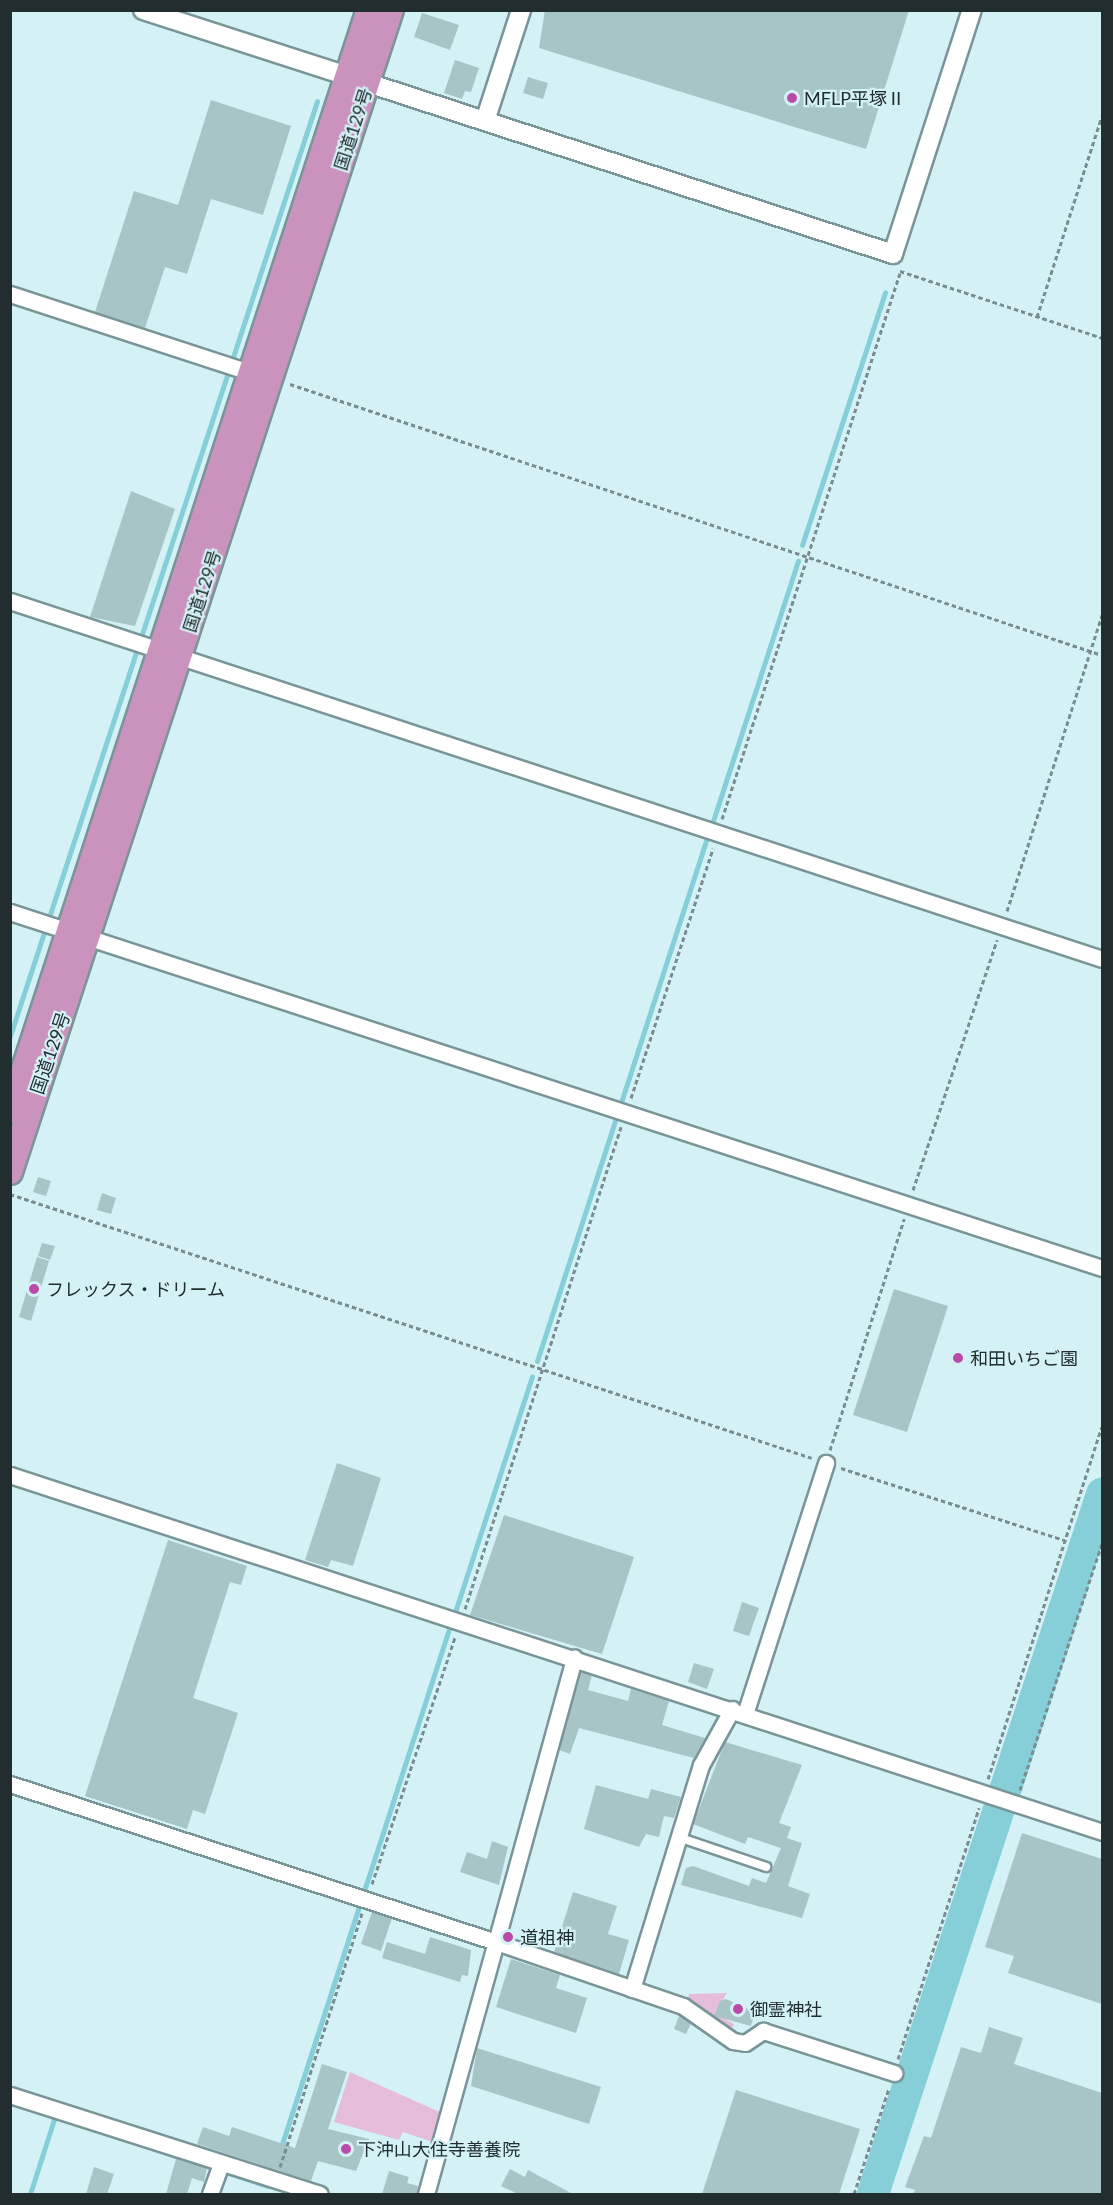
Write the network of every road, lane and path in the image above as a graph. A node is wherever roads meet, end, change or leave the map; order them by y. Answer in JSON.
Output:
{"nodes":[{"id":1,"x":143,"y":10,"type":"edge"},
{"id":2,"x":369,"y":10,"type":"edge"},
{"id":3,"x":391,"y":10,"type":"edge"},
{"id":4,"x":521,"y":10,"type":"edge"},
{"id":5,"x":972,"y":10,"type":"edge"},
{"id":6,"x":173,"y":15,"type":"edge"},
{"id":7,"x":358,"y":80,"type":"junction"},
{"id":8,"x":1102,"y":116,"type":"edge"},
{"id":9,"x":484,"y":121,"type":"junction"},
{"id":10,"x":893,"y":254,"type":"junction"},
{"id":11,"x":900,"y":273,"type":"junction"},
{"id":12,"x":10,"y":294,"type":"edge"},
{"id":13,"x":1037,"y":317,"type":"junction"},
{"id":14,"x":1102,"y":338,"type":"edge"},
{"id":15,"x":245,"y":370,"type":"junction"},
{"id":16,"x":807,"y":557,"type":"junction"},
{"id":17,"x":10,"y":602,"type":"edge"},
{"id":18,"x":1102,"y":615,"type":"edge"},
{"id":19,"x":154,"y":649,"type":"junction"},
{"id":20,"x":1090,"y":652,"type":"junction"},
{"id":21,"x":1102,"y":656,"type":"edge"},
{"id":22,"x":718,"y":833,"type":"junction"},
{"id":23,"x":10,"y":912,"type":"edge"},
{"id":24,"x":1002,"y":926,"type":"junction"},
{"id":25,"x":62,"y":929,"type":"junction"},
{"id":26,"x":1102,"y":959,"type":"edge"},
{"id":27,"x":10,"y":1112,"type":"edge"},
{"id":28,"x":620,"y":1112,"type":"junction"},
{"id":29,"x":10,"y":1172,"type":"edge"},
{"id":30,"x":10,"y":1194,"type":"edge"},
{"id":31,"x":909,"y":1204,"type":"junction"},
{"id":32,"x":1102,"y":1268,"type":"edge"},
{"id":33,"x":541,"y":1370,"type":"junction"},
{"id":34,"x":1102,"y":1427,"type":"edge"},
{"id":35,"x":826,"y":1463,"type":"junction"},
{"id":36,"x":10,"y":1475,"type":"edge"},
{"id":37,"x":1064,"y":1540,"type":"junction"},
{"id":38,"x":1102,"y":1544,"type":"edge"},
{"id":39,"x":461,"y":1622,"type":"junction"},
{"id":40,"x":574,"y":1658,"type":"junction"},
{"id":41,"x":739,"y":1712,"type":"junction"},
{"id":42,"x":10,"y":1784,"type":"edge"},
{"id":43,"x":987,"y":1794,"type":"junction"},
{"id":44,"x":1014,"y":1803,"type":"junction"},
{"id":45,"x":1102,"y":1832,"type":"edge"},
{"id":46,"x":681,"y":1838,"type":"junction"},
{"id":47,"x":766,"y":1867,"type":"dead end"},
{"id":48,"x":496,"y":1942,"type":"junction"},
{"id":49,"x":632,"y":1989,"type":"junction"},
{"id":50,"x":894,"y":2073,"type":"junction"},
{"id":51,"x":10,"y":2095,"type":"edge"},
{"id":52,"x":220,"y":2168,"type":"junction"},
{"id":53,"x":210,"y":2194,"type":"edge"},
{"id":54,"x":320,"y":2194,"type":"edge"},
{"id":55,"x":426,"y":2194,"type":"edge"},
{"id":56,"x":854,"y":2194,"type":"edge"}],
"edges":[{"from":1,"to":6,"type":"street"},
{"from":2,"to":7,"type":"highway","name":"国道129号"},
{"from":3,"to":7,"type":"highway","name":"国道129号"},
{"from":4,"to":9,"type":"street"},
{"from":5,"to":10,"type":"street"},
{"from":6,"to":7,"type":"street"},
{"from":7,"to":9,"type":"street"},
{"from":7,"to":15,"type":"highway","name":"国道129号"},
{"from":8,"to":13,"type":"path"},
{"from":9,"to":10,"type":"street"},
{"from":10,"to":11,"type":"path"},
{"from":11,"to":13,"type":"path"},
{"from":11,"to":16,"type":"path"},
{"from":12,"to":15,"type":"street"},
{"from":13,"to":14,"type":"path"},
{"from":15,"to":16,"type":"path"},
{"from":15,"to":19,"type":"highway","name":"国道129号"},
{"from":16,"to":20,"type":"path"},
{"from":16,"to":22,"type":"path"},
{"from":17,"to":19,"type":"street"},
{"from":18,"to":20,"type":"path"},
{"from":19,"to":22,"type":"street"},
{"from":19,"to":25,"type":"highway","name":"国道129号"},
{"from":20,"to":21,"type":"path"},
{"from":20,"to":24,"type":"path"},
{"from":22,"to":24,"type":"street"},
{"from":22,"to":28,"type":"path"},
{"from":23,"to":25,"type":"street"},
{"from":24,"to":26,"type":"street"},
{"from":24,"to":31,"type":"path"},
{"from":25,"to":27,"type":"highway","name":"国道129号"},
{"from":25,"to":28,"type":"street"},
{"from":25,"to":29,"type":"highway","name":"国道129号"},
{"from":28,"to":31,"type":"street"},
{"from":28,"to":33,"type":"path"},
{"from":30,"to":33,"type":"path"},
{"from":31,"to":32,"type":"street"},
{"from":31,"to":35,"type":"path"},
{"from":33,"to":35,"type":"path"},
{"from":33,"to":39,"type":"path"},
{"from":34,"to":37,"type":"path"},
{"from":35,"to":37,"type":"path"},
{"from":35,"to":41,"type":"street"},
{"from":36,"to":39,"type":"street"},
{"from":37,"to":43,"type":"path"},
{"from":38,"to":44,"type":"path"},
{"from":39,"to":40,"type":"street"},
{"from":40,"to":41,"type":"street"},
{"from":40,"to":48,"type":"street"},
{"from":41,"to":43,"type":"street"},
{"from":41,"to":46,"type":"street"},
{"from":42,"to":48,"type":"street"},
{"from":43,"to":44,"type":"street"},
{"from":43,"to":50,"type":"path"},
{"from":44,"to":45,"type":"street"},
{"from":46,"to":47,"type":"lane"},
{"from":46,"to":49,"type":"street"},
{"from":48,"to":49,"type":"street"},
{"from":48,"to":55,"type":"street"},
{"from":49,"to":50,"type":"street"},
{"from":50,"to":56,"type":"path"},
{"from":51,"to":52,"type":"street"},
{"from":52,"to":53,"type":"street"},
{"from":52,"to":54,"type":"street"}]}
